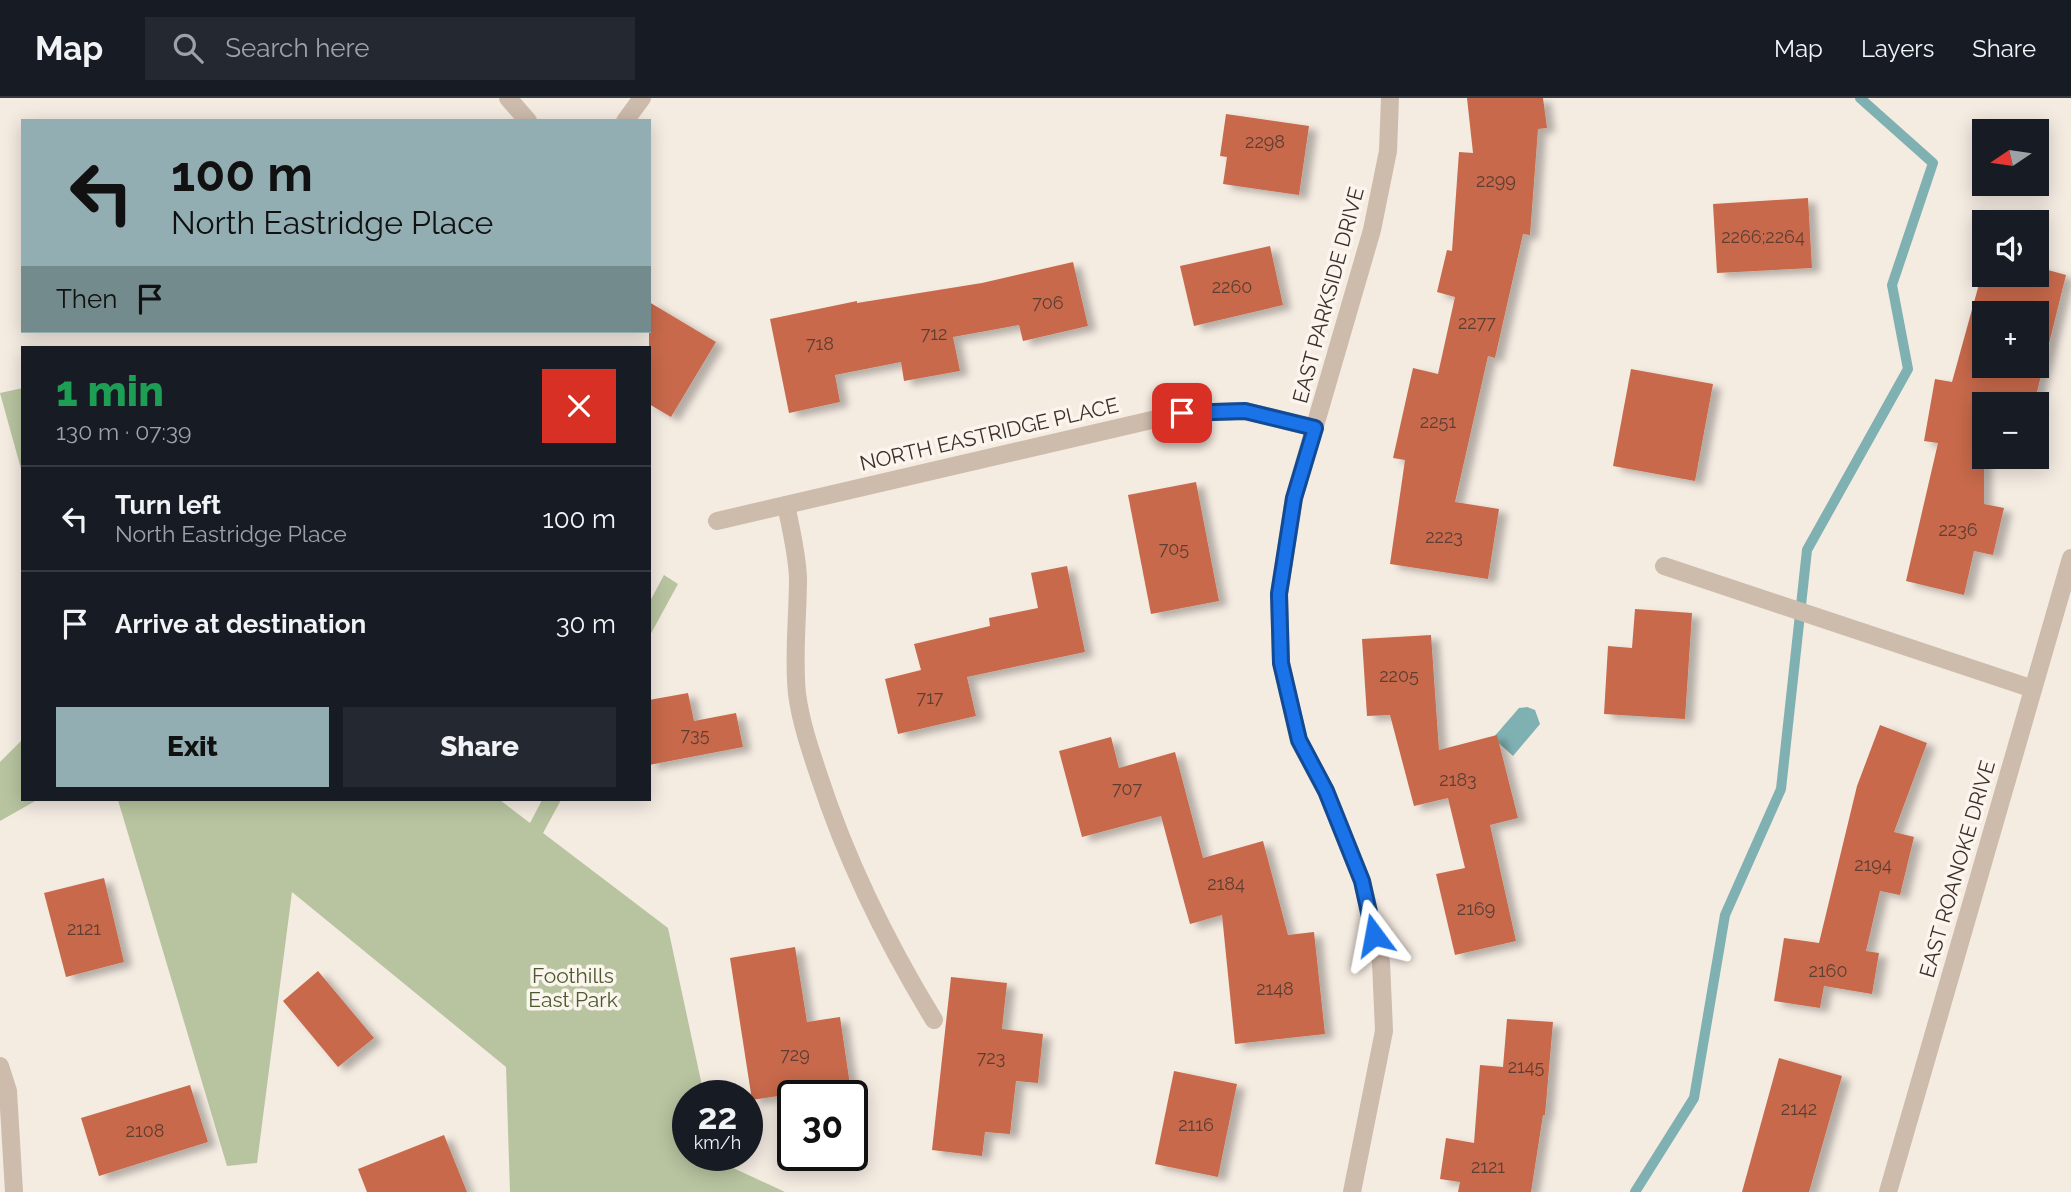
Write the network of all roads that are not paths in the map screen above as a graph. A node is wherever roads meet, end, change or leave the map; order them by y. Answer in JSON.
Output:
{"nodes":[{"id":1,"x":508,"y":98,"type":"edge"},
{"id":2,"x":642,"y":98,"type":"edge"},
{"id":3,"x":1390,"y":98,"type":"edge"},
{"id":4,"x":526,"y":119,"type":"edge"},
{"id":5,"x":626,"y":119,"type":"edge"},
{"id":6,"x":1315,"y":428,"type":"junction"},
{"id":7,"x":786,"y":505,"type":"junction"},
{"id":8,"x":717,"y":522,"type":"dead end"},
{"id":9,"x":2071,"y":558,"type":"edge"},
{"id":10,"x":1664,"y":566,"type":"dead end"},
{"id":11,"x":2033,"y":690,"type":"junction"},
{"id":12,"x":934,"y":1020,"type":"dead end"},
{"id":13,"x":0,"y":1066,"type":"edge"},
{"id":14,"x":14,"y":1192,"type":"edge"},
{"id":15,"x":1352,"y":1192,"type":"edge"},
{"id":16,"x":1888,"y":1192,"type":"edge"}],
"edges":[{"from":1,"to":4,"type":"street"},
{"from":2,"to":5,"type":"street"},
{"from":3,"to":6,"type":"street","name":"EAST PARKSIDE DRIVE"},
{"from":6,"to":7,"type":"street","name":"NORTH EASTRIDGE PLACE"},
{"from":6,"to":15,"type":"street","name":"EAST PARKSIDE DRIVE"},
{"from":7,"to":8,"type":"street","name":"NORTH EASTRIDGE PLACE"},
{"from":7,"to":12,"type":"street"},
{"from":9,"to":11,"type":"street","name":"EAST ROANOKE DRIVE"},
{"from":10,"to":11,"type":"street"},
{"from":11,"to":16,"type":"street","name":"EAST ROANOKE DRIVE"},
{"from":13,"to":14,"type":"street"}]}
